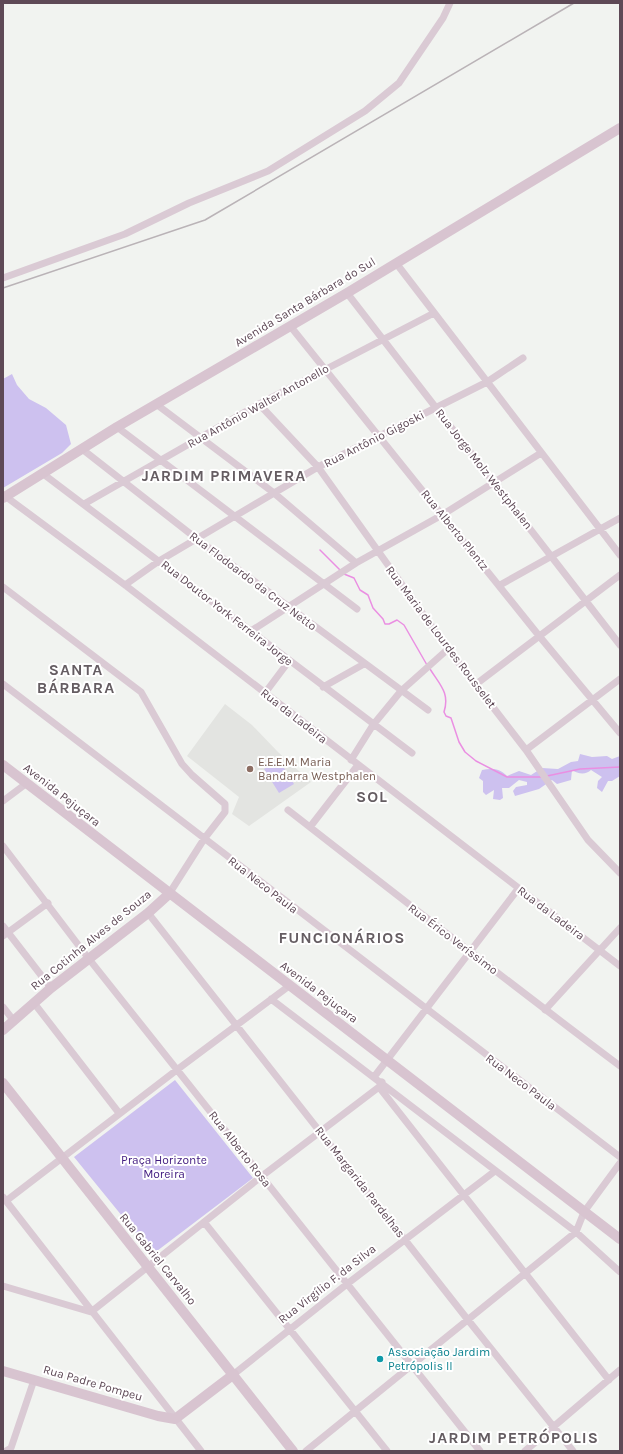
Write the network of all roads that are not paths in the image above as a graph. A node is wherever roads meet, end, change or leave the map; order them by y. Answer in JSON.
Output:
{"nodes":[{"id":1,"x":450,"y":3,"type":"edge"},
{"id":2,"x":620,"y":128,"type":"edge"},
{"id":3,"x":396,"y":263,"type":"junction"},
{"id":4,"x":3,"y":278,"type":"edge"},
{"id":5,"x":347,"y":293,"type":"junction"},
{"id":6,"x":434,"y":313,"type":"junction"},
{"id":7,"x":291,"y":327,"type":"junction"},
{"id":8,"x":384,"y":340,"type":"junction"},
{"id":9,"x":523,"y":358,"type":"dead end"},
{"id":10,"x":324,"y":369,"type":"junction"},
{"id":11,"x":487,"y":382,"type":"junction"},
{"id":12,"x":156,"y":404,"type":"junction"},
{"id":13,"x":259,"y":404,"type":"junction"},
{"id":14,"x":436,"y":407,"type":"junction"},
{"id":15,"x":117,"y":427,"type":"junction"},
{"id":16,"x":380,"y":436,"type":"junction"},
{"id":17,"x":199,"y":437,"type":"junction"},
{"id":18,"x":82,"y":449,"type":"junction"},
{"id":19,"x":541,"y":453,"type":"junction"},
{"id":20,"x":162,"y":461,"type":"junction"},
{"id":21,"x":318,"y":467,"type":"junction"},
{"id":22,"x":42,"y":473,"type":"junction"},
{"id":23,"x":124,"y":483,"type":"junction"},
{"id":24,"x":494,"y":483,"type":"junction"},
{"id":25,"x":274,"y":493,"type":"junction"},
{"id":26,"x":4,"y":497,"type":"edge"},
{"id":27,"x":84,"y":504,"type":"junction"},
{"id":28,"x":442,"y":515,"type":"junction"},
{"id":29,"x":236,"y":516,"type":"junction"},
{"id":30,"x":620,"y":518,"type":"edge"},
{"id":31,"x":601,"y":530,"type":"junction"},
{"id":32,"x":197,"y":539,"type":"junction"},
{"id":33,"x":378,"y":552,"type":"junction"},
{"id":34,"x":620,"y":555,"type":"edge"},
{"id":35,"x":551,"y":557,"type":"junction"},
{"id":36,"x":159,"y":561,"type":"junction"},
{"id":37,"x":356,"y":563,"type":"junction"},
{"id":38,"x":620,"y":576,"type":"edge"},
{"id":39,"x":325,"y":584,"type":"junction"},
{"id":40,"x":125,"y":585,"type":"junction"},
{"id":41,"x":500,"y":585,"type":"junction"},
{"id":42,"x":3,"y":587,"type":"edge"},
{"id":43,"x":587,"y":601,"type":"junction"},
{"id":44,"x":288,"y":607,"type":"junction"},
{"id":45,"x":357,"y":609,"type":"dead end"},
{"id":46,"x":251,"y":631,"type":"junction"},
{"id":47,"x":540,"y":637,"type":"junction"},
{"id":48,"x":620,"y":645,"type":"edge"},
{"id":49,"x":448,"y":649,"type":"junction"},
{"id":50,"x":289,"y":661,"type":"junction"},
{"id":51,"x":364,"y":664,"type":"junction"},
{"id":52,"x":620,"y":679,"type":"edge"},
{"id":53,"x":3,"y":684,"type":"edge"},
{"id":54,"x":476,"y":685,"type":"junction"},
{"id":55,"x":323,"y":687,"type":"junction"},
{"id":56,"x":401,"y":691,"type":"junction"},
{"id":57,"x":265,"y":693,"type":"junction"},
{"id":58,"x":593,"y":699,"type":"junction"},
{"id":59,"x":428,"y":710,"type":"dead end"},
{"id":60,"x":374,"y":725,"type":"junction"},
{"id":61,"x":620,"y":733,"type":"edge"},
{"id":62,"x":526,"y":750,"type":"junction"},
{"id":63,"x":412,"y":753,"type":"dead end"},
{"id":64,"x":351,"y":760,"type":"junction"},
{"id":65,"x":3,"y":765,"type":"edge"},
{"id":66,"x":358,"y":765,"type":"junction"},
{"id":67,"x":26,"y":783,"type":"junction"},
{"id":68,"x":3,"y":801,"type":"edge"},
{"id":69,"x":288,"y":810,"type":"dead end"},
{"id":70,"x":310,"y":827,"type":"junction"},
{"id":71,"x":204,"y":839,"type":"junction"},
{"id":72,"x":3,"y":846,"type":"edge"},
{"id":73,"x":620,"y":873,"type":"edge"},
{"id":74,"x":518,"y":889,"type":"junction"},
{"id":75,"x":169,"y":894,"type":"junction"},
{"id":76,"x":48,"y":903,"type":"junction"},
{"id":77,"x":148,"y":913,"type":"junction"},
{"id":78,"x":620,"y":928,"type":"edge"},
{"id":79,"x":5,"y":932,"type":"edge"},
{"id":80,"x":600,"y":950,"type":"junction"},
{"id":81,"x":472,"y":951,"type":"junction"},
{"id":82,"x":89,"y":959,"type":"junction"},
{"id":83,"x":620,"y":966,"type":"edge"},
{"id":84,"x":289,"y":986,"type":"junction"},
{"id":85,"x":51,"y":988,"type":"junction"},
{"id":86,"x":271,"y":1000,"type":"junction"},
{"id":87,"x":34,"y":1003,"type":"junction"},
{"id":88,"x":3,"y":1007,"type":"edge"},
{"id":89,"x":426,"y":1010,"type":"junction"},
{"id":90,"x":545,"y":1010,"type":"junction"},
{"id":91,"x":14,"y":1021,"type":"junction"},
{"id":92,"x":238,"y":1026,"type":"junction"},
{"id":93,"x":3,"y":1030,"type":"edge"},
{"id":94,"x":387,"y":1061,"type":"junction"},
{"id":95,"x":620,"y":1066,"type":"edge"},
{"id":96,"x":178,"y":1069,"type":"junction"},
{"id":97,"x":374,"y":1077,"type":"junction"},
{"id":98,"x":3,"y":1083,"type":"edge"},
{"id":99,"x":380,"y":1085,"type":"junction"},
{"id":100,"x":119,"y":1113,"type":"junction"},
{"id":101,"x":320,"y":1132,"type":"junction"},
{"id":102,"x":62,"y":1158,"type":"junction"},
{"id":103,"x":620,"y":1158,"type":"edge"},
{"id":104,"x":620,"y":1163,"type":"edge"},
{"id":105,"x":495,"y":1171,"type":"junction"},
{"id":106,"x":262,"y":1176,"type":"junction"},
{"id":107,"x":464,"y":1196,"type":"junction"},
{"id":108,"x":5,"y":1199,"type":"edge"},
{"id":109,"x":584,"y":1212,"type":"junction"},
{"id":110,"x":204,"y":1222,"type":"junction"},
{"id":111,"x":576,"y":1232,"type":"junction"},
{"id":112,"x":405,"y":1239,"type":"junction"},
{"id":113,"x":620,"y":1239,"type":"edge"},
{"id":114,"x":148,"y":1267,"type":"junction"},
{"id":115,"x":620,"y":1272,"type":"edge"},
{"id":116,"x":525,"y":1274,"type":"junction"},
{"id":117,"x":347,"y":1284,"type":"junction"},
{"id":118,"x":3,"y":1286,"type":"edge"},
{"id":119,"x":92,"y":1312,"type":"junction"},
{"id":120,"x":468,"y":1320,"type":"junction"},
{"id":121,"x":289,"y":1329,"type":"junction"},
{"id":122,"x":410,"y":1366,"type":"junction"},
{"id":123,"x":620,"y":1370,"type":"edge"},
{"id":124,"x":3,"y":1371,"type":"edge"},
{"id":125,"x":234,"y":1374,"type":"junction"},
{"id":126,"x":34,"y":1380,"type":"junction"},
{"id":127,"x":609,"y":1380,"type":"junction"},
{"id":128,"x":356,"y":1412,"type":"junction"},
{"id":129,"x":176,"y":1419,"type":"junction"},
{"id":130,"x":554,"y":1427,"type":"junction"},
{"id":131,"x":7,"y":1451,"type":"edge"},
{"id":132,"x":201,"y":1451,"type":"edge"},
{"id":133,"x":293,"y":1451,"type":"edge"},
{"id":134,"x":306,"y":1451,"type":"edge"},
{"id":135,"x":387,"y":1451,"type":"edge"},
{"id":136,"x":480,"y":1451,"type":"edge"},
{"id":137,"x":525,"y":1451,"type":"edge"},
{"id":138,"x":573,"y":1451,"type":"edge"}],
"edges":[{"from":1,"to":4,"type":"street"},
{"from":2,"to":3,"type":"street","name":"Avenida Santa Bárbara do Sul"},
{"from":3,"to":5,"type":"street","name":"Avenida Santa Bárbara do Sul"},
{"from":3,"to":6,"type":"street"},
{"from":5,"to":7,"type":"street","name":"Avenida Santa Bárbara do Sul"},
{"from":5,"to":8,"type":"street","name":"Rua Jorge Molz Westphalen"},
{"from":6,"to":8,"type":"street","name":"Rua Antônio Walter Antonello"},
{"from":6,"to":11,"type":"street"},
{"from":7,"to":10,"type":"street","name":"Rua Alberto Plentz"},
{"from":7,"to":12,"type":"street","name":"Avenida Santa Bárbara do Sul"},
{"from":8,"to":10,"type":"street","name":"Rua Antônio Walter Antonello"},
{"from":8,"to":14,"type":"street","name":"Rua Jorge Molz Westphalen"},
{"from":9,"to":11,"type":"street","name":"Rua Antônio Gigoski"},
{"from":10,"to":13,"type":"street","name":"Rua Antônio Walter Antonello"},
{"from":10,"to":16,"type":"street","name":"Rua Alberto Plentz"},
{"from":11,"to":14,"type":"street","name":"Rua Antônio Gigoski"},
{"from":11,"to":19,"type":"street"},
{"from":12,"to":15,"type":"street","name":"Avenida Santa Bárbara do Sul"},
{"from":12,"to":17,"type":"street"},
{"from":13,"to":17,"type":"street","name":"Rua Antônio Walter Antonello"},
{"from":13,"to":21,"type":"street","name":"Rua Maria de Lourdes Rousselet"},
{"from":14,"to":16,"type":"street","name":"Rua Antônio Gigoski"},
{"from":14,"to":24,"type":"street","name":"Rua Jorge Molz Westphalen"},
{"from":15,"to":18,"type":"street","name":"Avenida Santa Bárbara do Sul"},
{"from":15,"to":20,"type":"street"},
{"from":16,"to":21,"type":"street","name":"Rua Antônio Gigoski"},
{"from":16,"to":28,"type":"street","name":"Rua Alberto Plentz"},
{"from":17,"to":20,"type":"street","name":"Rua Antônio Walter Antonello"},
{"from":17,"to":25,"type":"street"},
{"from":18,"to":22,"type":"street","name":"Avenida Santa Bárbara do Sul"},
{"from":18,"to":23,"type":"street","name":"Rua Flodoardo da Cruz Netto"},
{"from":19,"to":24,"type":"street"},
{"from":19,"to":31,"type":"street"},
{"from":20,"to":23,"type":"street","name":"Rua Antônio Walter Antonello"},
{"from":20,"to":29,"type":"street"},
{"from":21,"to":25,"type":"street","name":"Rua Antônio Gigoski"},
{"from":21,"to":33,"type":"street","name":"Rua Maria de Lourdes Rousselet"},
{"from":22,"to":26,"type":"street","name":"Avenida Santa Bárbara do Sul"},
{"from":22,"to":27,"type":"street","name":"Rua Doutor York Ferreira Jorge"},
{"from":23,"to":27,"type":"street","name":"Rua Antônio Walter Antonello"},
{"from":23,"to":32,"type":"street","name":"Rua Flodoardo da Cruz Netto"},
{"from":24,"to":28,"type":"street"},
{"from":24,"to":35,"type":"street","name":"Rua Jorge Molz Westphalen"},
{"from":25,"to":29,"type":"street","name":"Rua Antônio Gigoski"},
{"from":25,"to":37,"type":"street"},
{"from":26,"to":40,"type":"street","name":"Rua da Ladeira"},
{"from":27,"to":36,"type":"street","name":"Rua Doutor York Ferreira Jorge"},
{"from":28,"to":33,"type":"street"},
{"from":28,"to":41,"type":"street","name":"Rua Alberto Plentz"},
{"from":29,"to":32,"type":"street","name":"Rua Antônio Gigoski"},
{"from":29,"to":39,"type":"street"},
{"from":30,"to":31,"type":"street"},
{"from":31,"to":34,"type":"street"},
{"from":31,"to":35,"type":"street"},
{"from":32,"to":36,"type":"street","name":"Rua Antônio Gigoski"},
{"from":32,"to":44,"type":"street","name":"Rua Flodoardo da Cruz Netto"},
{"from":33,"to":37,"type":"street"},
{"from":33,"to":49,"type":"street","name":"Rua Maria de Lourdes Rousselet"},
{"from":35,"to":41,"type":"street"},
{"from":35,"to":43,"type":"street","name":"Rua Jorge Molz Westphalen"},
{"from":36,"to":40,"type":"street","name":"Rua Antônio Gigoski"},
{"from":36,"to":46,"type":"street","name":"Rua Doutor York Ferreira Jorge"},
{"from":37,"to":39,"type":"street"},
{"from":38,"to":43,"type":"street"},
{"from":39,"to":44,"type":"street"},
{"from":39,"to":45,"type":"street"},
{"from":40,"to":57,"type":"street","name":"Rua da Ladeira"},
{"from":41,"to":47,"type":"street","name":"Rua Alberto Plentz"},
{"from":42,"to":71,"type":"street","name":"Rua Cotinha Alves de Souza"},
{"from":43,"to":47,"type":"street"},
{"from":43,"to":48,"type":"street","name":"Rua Jorge Molz Westphalen"},
{"from":44,"to":46,"type":"street"},
{"from":44,"to":51,"type":"street","name":"Rua Flodoardo da Cruz Netto"},
{"from":46,"to":50,"type":"street","name":"Rua Doutor York Ferreira Jorge"},
{"from":47,"to":54,"type":"street"},
{"from":47,"to":58,"type":"street","name":"Rua Alberto Plentz"},
{"from":49,"to":54,"type":"street","name":"Rua Maria de Lourdes Rousselet"},
{"from":49,"to":56,"type":"street"},
{"from":50,"to":55,"type":"street","name":"Rua Doutor York Ferreira Jorge"},
{"from":50,"to":57,"type":"street"},
{"from":51,"to":55,"type":"street"},
{"from":51,"to":56,"type":"street","name":"Rua Flodoardo da Cruz Netto"},
{"from":52,"to":58,"type":"street"},
{"from":53,"to":71,"type":"street","name":"Rua Neco Paula"},
{"from":54,"to":62,"type":"street","name":"Rua Maria de Lourdes Rousselet"},
{"from":55,"to":60,"type":"street","name":"Rua Doutor York Ferreira Jorge"},
{"from":56,"to":59,"type":"street","name":"Rua Flodoardo da Cruz Netto"},
{"from":56,"to":60,"type":"street"},
{"from":57,"to":64,"type":"street","name":"Rua da Ladeira"},
{"from":58,"to":61,"type":"street","name":"Rua Alberto Plentz"},
{"from":58,"to":62,"type":"street"},
{"from":60,"to":63,"type":"street","name":"Rua Doutor York Ferreira Jorge"},
{"from":60,"to":64,"type":"street"},
{"from":62,"to":73,"type":"street","name":"Rua Maria de Lourdes Rousselet"},
{"from":64,"to":66,"type":"street","name":"Rua da Ladeira"},
{"from":65,"to":67,"type":"street","name":"Avenida Pejuçara"},
{"from":66,"to":70,"type":"street"},
{"from":66,"to":74,"type":"street","name":"Rua da Ladeira"},
{"from":67,"to":68,"type":"street"},
{"from":67,"to":75,"type":"street","name":"Avenida Pejuçara"},
{"from":69,"to":70,"type":"street","name":"Rua Érico Veríssimo"},
{"from":70,"to":81,"type":"street","name":"Rua Érico Veríssimo"},
{"from":71,"to":75,"type":"street","name":"Rua Cotinha Alves de Souza"},
{"from":71,"to":89,"type":"street","name":"Rua Neco Paula"},
{"from":72,"to":76,"type":"street","name":"Rua Alberto Rosa"},
{"from":74,"to":80,"type":"street","name":"Rua da Ladeira"},
{"from":74,"to":81,"type":"street"},
{"from":75,"to":77,"type":"street","name":"Rua Cotinha Alves de Souza"},
{"from":75,"to":84,"type":"street","name":"Avenida Pejuçara"},
{"from":76,"to":79,"type":"street"},
{"from":76,"to":82,"type":"street","name":"Rua Alberto Rosa"},
{"from":77,"to":82,"type":"street","name":"Rua Cotinha Alves de Souza"},
{"from":77,"to":92,"type":"street","name":"Rua Margarida Pardelhas"},
{"from":78,"to":80,"type":"street"},
{"from":79,"to":85,"type":"street"},
{"from":80,"to":83,"type":"street","name":"Rua da Ladeira"},
{"from":80,"to":90,"type":"street"},
{"from":81,"to":89,"type":"street"},
{"from":81,"to":90,"type":"street","name":"Rua Érico Veríssimo"},
{"from":82,"to":85,"type":"street","name":"Rua Cotinha Alves de Souza"},
{"from":82,"to":96,"type":"street","name":"Rua Alberto Rosa"},
{"from":84,"to":86,"type":"street"},
{"from":84,"to":94,"type":"street","name":"Avenida Pejuçara"},
{"from":85,"to":87,"type":"street","name":"Rua Cotinha Alves de Souza"},
{"from":86,"to":92,"type":"street"},
{"from":86,"to":97,"type":"street"},
{"from":87,"to":91,"type":"street","name":"Rua Cotinha Alves de Souza"},
{"from":87,"to":100,"type":"street"},
{"from":88,"to":91,"type":"street"},
{"from":89,"to":94,"type":"street"},
{"from":89,"to":103,"type":"street","name":"Rua Neco Paula"},
{"from":90,"to":95,"type":"street","name":"Rua Érico Veríssimo"},
{"from":91,"to":93,"type":"street","name":"Rua Cotinha Alves de Souza"},
{"from":92,"to":96,"type":"street"},
{"from":92,"to":101,"type":"street","name":"Rua Margarida Pardelhas"},
{"from":94,"to":97,"type":"street"},
{"from":94,"to":109,"type":"street","name":"Avenida Pejuçara"},
{"from":96,"to":100,"type":"street"},
{"from":96,"to":106,"type":"street","name":"Rua Alberto Rosa"},
{"from":97,"to":99,"type":"street"},
{"from":98,"to":102,"type":"street","name":"Rua Gabriel Carvalho"},
{"from":99,"to":101,"type":"street"},
{"from":99,"to":105,"type":"street"},
{"from":99,"to":107,"type":"street"},
{"from":100,"to":102,"type":"street"},
{"from":101,"to":106,"type":"street"},
{"from":101,"to":112,"type":"street","name":"Rua Margarida Pardelhas"},
{"from":102,"to":108,"type":"street"},
{"from":102,"to":114,"type":"street","name":"Rua Gabriel Carvalho"},
{"from":104,"to":109,"type":"street"},
{"from":105,"to":107,"type":"street","name":"Rua Virgílio F. da Silva"},
{"from":105,"to":111,"type":"street"},
{"from":106,"to":110,"type":"street"},
{"from":106,"to":117,"type":"street","name":"Rua Alberto Rosa"},
{"from":107,"to":112,"type":"street","name":"Rua Virgílio F. da Silva"},
{"from":107,"to":116,"type":"street"},
{"from":108,"to":119,"type":"street"},
{"from":109,"to":111,"type":"street"},
{"from":109,"to":113,"type":"street","name":"Avenida Pejuçara"},
{"from":110,"to":114,"type":"street"},
{"from":110,"to":121,"type":"street"},
{"from":111,"to":115,"type":"street"},
{"from":111,"to":116,"type":"street"},
{"from":112,"to":117,"type":"street","name":"Rua Virgílio F. da Silva"},
{"from":112,"to":120,"type":"street","name":"Rua Margarida Pardelhas"},
{"from":114,"to":119,"type":"street"},
{"from":114,"to":125,"type":"street","name":"Rua Gabriel Carvalho"},
{"from":116,"to":120,"type":"street"},
{"from":116,"to":127,"type":"street"},
{"from":117,"to":121,"type":"street","name":"Rua Virgílio F. da Silva"},
{"from":117,"to":122,"type":"street","name":"Rua Alberto Rosa"},
{"from":118,"to":119,"type":"street"},
{"from":119,"to":129,"type":"street"},
{"from":120,"to":122,"type":"street"},
{"from":120,"to":130,"type":"street","name":"Rua Margarida Pardelhas"},
{"from":121,"to":125,"type":"street","name":"Rua Virgílio F. da Silva"},
{"from":121,"to":128,"type":"street"},
{"from":122,"to":128,"type":"street"},
{"from":122,"to":136,"type":"street","name":"Rua Alberto Rosa"},
{"from":123,"to":127,"type":"street"},
{"from":124,"to":126,"type":"street","name":"Rua Padre Pompeu"},
{"from":125,"to":129,"type":"street","name":"Rua Virgílio F. da Silva"},
{"from":125,"to":133,"type":"street","name":"Rua Gabriel Carvalho"},
{"from":126,"to":129,"type":"street","name":"Rua Padre Pompeu"},
{"from":126,"to":131,"type":"street"},
{"from":127,"to":130,"type":"street"},
{"from":128,"to":134,"type":"street"},
{"from":128,"to":135,"type":"street"},
{"from":129,"to":132,"type":"street"},
{"from":130,"to":137,"type":"street"},
{"from":130,"to":138,"type":"street","name":"Rua Margarida Pardelhas"}]}
